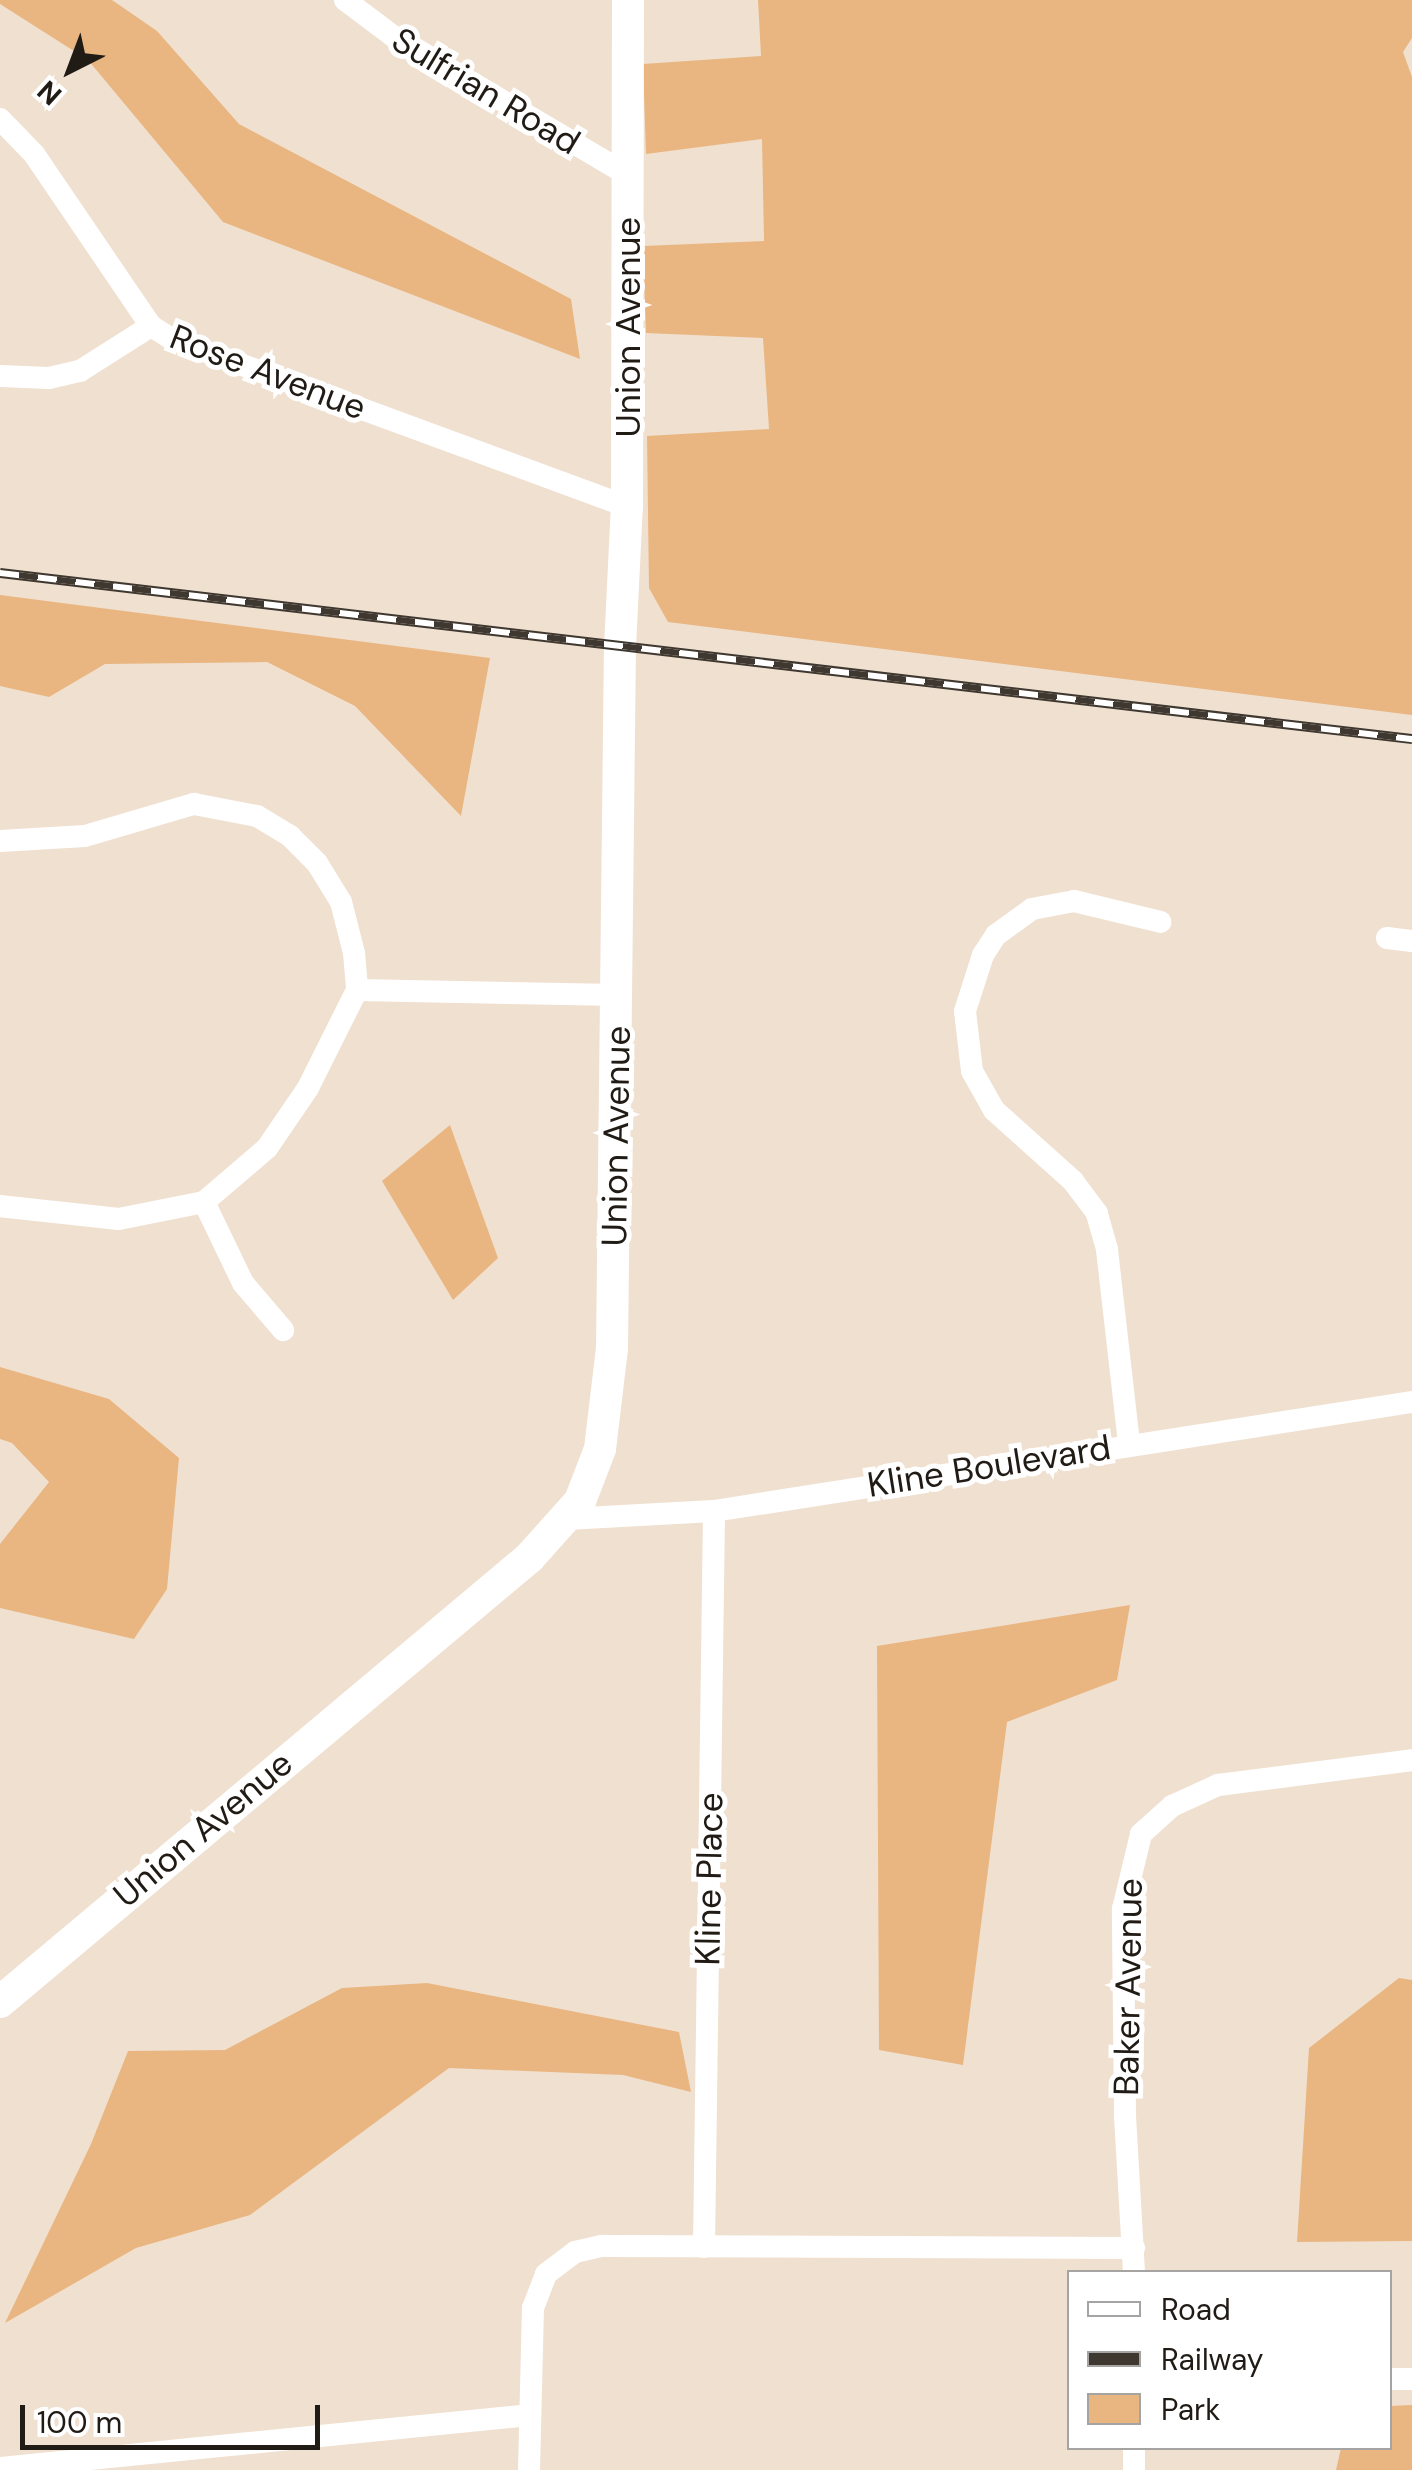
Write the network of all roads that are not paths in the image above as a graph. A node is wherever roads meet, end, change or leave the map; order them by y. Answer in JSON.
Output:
{"nodes":[{"id":1,"x":345,"y":0,"type":"edge"},
{"id":2,"x":628,"y":0,"type":"edge"},
{"id":3,"x":0,"y":119,"type":"edge"},
{"id":4,"x":630,"y":176,"type":"junction"},
{"id":5,"x":151,"y":326,"type":"junction"},
{"id":6,"x":0,"y":376,"type":"edge"},
{"id":7,"x":627,"y":506,"type":"junction"},
{"id":8,"x":0,"y":841,"type":"edge"},
{"id":9,"x":1161,"y":922,"type":"dead end"},
{"id":10,"x":1387,"y":938,"type":"dead end"},
{"id":11,"x":1412,"y":941,"type":"edge"},
{"id":12,"x":357,"y":990,"type":"junction"},
{"id":13,"x":618,"y":995,"type":"junction"},
{"id":14,"x":204,"y":1202,"type":"junction"},
{"id":15,"x":0,"y":1206,"type":"edge"},
{"id":16,"x":283,"y":1330,"type":"dead end"},
{"id":17,"x":1412,"y":1402,"type":"edge"},
{"id":18,"x":1129,"y":1443,"type":"junction"},
{"id":19,"x":714,"y":1511,"type":"junction"},
{"id":20,"x":566,"y":1519,"type":"junction"},
{"id":21,"x":1412,"y":1760,"type":"edge"},
{"id":22,"x":0,"y":2002,"type":"edge"},
{"id":23,"x":704,"y":2246,"type":"junction"},
{"id":24,"x":1134,"y":2248,"type":"junction"},
{"id":25,"x":1134,"y":2270,"type":"edge"},
{"id":26,"x":530,"y":2415,"type":"junction"},
{"id":27,"x":0,"y":2468,"type":"edge"},
{"id":28,"x":529,"y":2470,"type":"edge"}],
"edges":[{"from":1,"to":4,"type":"street","name":"Sulfrian Road"},
{"from":2,"to":4,"type":"main road","name":"Union Avenue"},
{"from":3,"to":5,"type":"street","name":"Rose Avenue"},
{"from":4,"to":7,"type":"main road","name":"Union Avenue"},
{"from":5,"to":6,"type":"street"},
{"from":5,"to":7,"type":"street","name":"Rose Avenue"},
{"from":7,"to":13,"type":"main road","name":"Union Avenue"},
{"from":8,"to":12,"type":"street"},
{"from":9,"to":18,"type":"street"},
{"from":10,"to":11,"type":"street"},
{"from":12,"to":13,"type":"street"},
{"from":12,"to":14,"type":"street"},
{"from":13,"to":20,"type":"main road","name":"Union Avenue"},
{"from":14,"to":15,"type":"street"},
{"from":14,"to":16,"type":"street"},
{"from":17,"to":18,"type":"street","name":"Kline Boulevard"},
{"from":18,"to":19,"type":"street","name":"Kline Boulevard"},
{"from":19,"to":20,"type":"street","name":"Kline Boulevard"},
{"from":19,"to":23,"type":"street","name":"Kline Place"},
{"from":20,"to":22,"type":"main road","name":"Union Avenue"},
{"from":21,"to":24,"type":"street","name":"Baker Avenue"},
{"from":23,"to":24,"type":"street"},
{"from":23,"to":26,"type":"street"},
{"from":24,"to":25,"type":"street","name":"Baker Avenue"},
{"from":26,"to":27,"type":"street"},
{"from":26,"to":28,"type":"street"}]}
